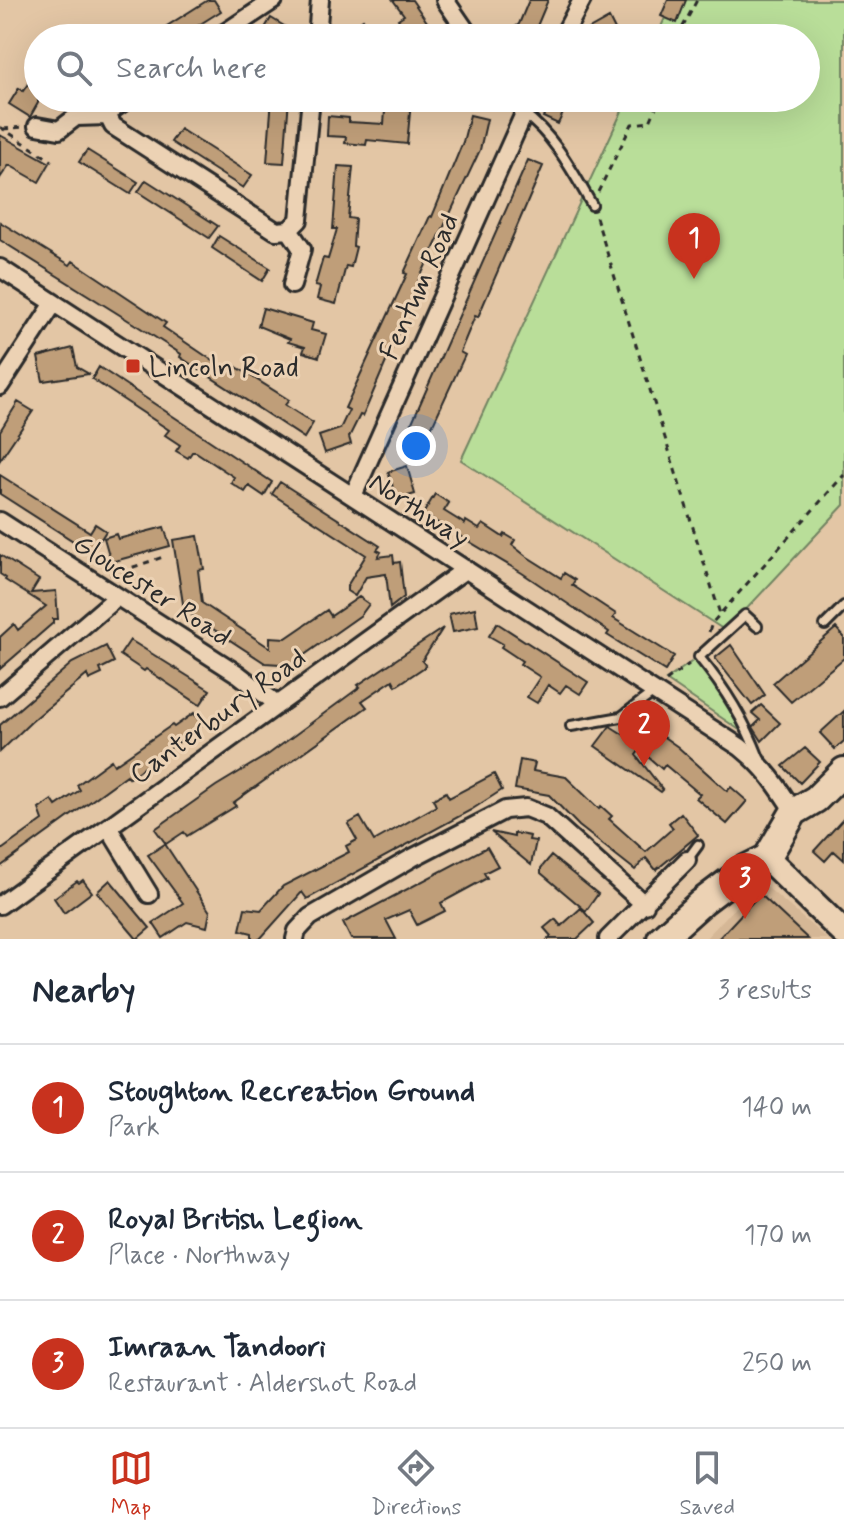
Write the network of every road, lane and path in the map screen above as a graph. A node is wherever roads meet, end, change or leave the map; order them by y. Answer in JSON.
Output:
{"nodes":[{"id":1,"x":320,"y":0,"type":"edge"},
{"id":2,"x":445,"y":0,"type":"edge"},
{"id":3,"x":582,"y":0,"type":"edge"},
{"id":4,"x":697,"y":0,"type":"edge"},
{"id":5,"x":267,"y":2,"type":"edge"},
{"id":6,"x":236,"y":24,"type":"edge"},
{"id":7,"x":318,"y":24,"type":"edge"},
{"id":8,"x":461,"y":24,"type":"edge"},
{"id":9,"x":569,"y":24,"type":"edge"},
{"id":10,"x":684,"y":24,"type":"edge"},
{"id":11,"x":77,"y":112,"type":"edge"},
{"id":12,"x":111,"y":112,"type":"edge"},
{"id":13,"x":310,"y":112,"type":"edge"},
{"id":14,"x":524,"y":112,"type":"edge"},
{"id":15,"x":531,"y":112,"type":"edge"},
{"id":16,"x":654,"y":112,"type":"edge"},
{"id":17,"x":108,"y":116,"type":"junction"},
{"id":18,"x":76,"y":117,"type":"junction"},
{"id":19,"x":37,"y":126,"type":"dead end"},
{"id":20,"x":0,"y":127,"type":"edge"},
{"id":21,"x":52,"y":161,"type":"dead end"},
{"id":22,"x":592,"y":205,"type":"junction"},
{"id":23,"x":289,"y":230,"type":"junction"},
{"id":24,"x":0,"y":268,"type":"edge"},
{"id":25,"x":292,"y":285,"type":"dead end"},
{"id":26,"x":54,"y":303,"type":"junction"},
{"id":27,"x":0,"y":386,"type":"edge"},
{"id":28,"x":844,"y":475,"type":"edge"},
{"id":29,"x":353,"y":496,"type":"junction"},
{"id":30,"x":0,"y":521,"type":"edge"},
{"id":31,"x":163,"y":557,"type":"dead end"},
{"id":32,"x":466,"y":569,"type":"junction"},
{"id":33,"x":91,"y":582,"type":"junction"},
{"id":34,"x":117,"y":597,"type":"junction"},
{"id":35,"x":844,"y":606,"type":"edge"},
{"id":36,"x":720,"y":614,"type":"junction"},
{"id":37,"x":825,"y":625,"type":"dead end"},
{"id":38,"x":757,"y":626,"type":"dead end"},
{"id":39,"x":699,"y":657,"type":"junction"},
{"id":40,"x":654,"y":692,"type":"junction"},
{"id":41,"x":0,"y":697,"type":"edge"},
{"id":42,"x":277,"y":704,"type":"junction"},
{"id":43,"x":571,"y":726,"type":"dead end"},
{"id":44,"x":760,"y":763,"type":"junction"},
{"id":45,"x":844,"y":771,"type":"edge"},
{"id":46,"x":794,"y":812,"type":"junction"},
{"id":47,"x":108,"y":827,"type":"junction"},
{"id":48,"x":698,"y":845,"type":"dead end"},
{"id":49,"x":767,"y":858,"type":"junction"},
{"id":50,"x":687,"y":860,"type":"joint"},
{"id":51,"x":149,"y":894,"type":"dead end"},
{"id":52,"x":0,"y":905,"type":"edge"},
{"id":53,"x":645,"y":905,"type":"junction"},
{"id":54,"x":670,"y":936,"type":"edge"},
{"id":55,"x":844,"y":937,"type":"edge"},
{"id":56,"x":295,"y":939,"type":"edge"},
{"id":57,"x":608,"y":939,"type":"edge"}],
"edges":[{"from":1,"to":7,"type":"street"},
{"from":2,"to":8,"type":"street"},
{"from":3,"to":9,"type":"street"},
{"from":4,"to":10,"type":"path"},
{"from":5,"to":6,"type":"street"},
{"from":11,"to":18,"type":"lane"},
{"from":12,"to":17,"type":"street"},
{"from":13,"to":23,"type":"street"},
{"from":14,"to":29,"type":"street","name":"Fentum Road"},
{"from":15,"to":22,"type":"lane"},
{"from":16,"to":22,"type":"path"},
{"from":17,"to":18,"type":"street"},
{"from":17,"to":23,"type":"street"},
{"from":18,"to":19,"type":"street"},
{"from":20,"to":21,"type":"path"},
{"from":22,"to":36,"type":"path"},
{"from":23,"to":25,"type":"street"},
{"from":24,"to":26,"type":"street","name":"Northway"},
{"from":26,"to":27,"type":"street"},
{"from":26,"to":29,"type":"street","name":"Northway"},
{"from":28,"to":36,"type":"path"},
{"from":29,"to":32,"type":"street","name":"Northway"},
{"from":30,"to":33,"type":"street","name":"Gloucester Road"},
{"from":31,"to":33,"type":"path"},
{"from":32,"to":40,"type":"street","name":"Northway"},
{"from":32,"to":42,"type":"street","name":"Canterbury Road"},
{"from":33,"to":34,"type":"street","name":"Gloucester Road"},
{"from":34,"to":41,"type":"street"},
{"from":34,"to":42,"type":"street","name":"Gloucester Road"},
{"from":35,"to":37,"type":"lane"},
{"from":36,"to":39,"type":"path"},
{"from":38,"to":39,"type":"lane"},
{"from":39,"to":40,"type":"path"},
{"from":39,"to":44,"type":"lane"},
{"from":40,"to":43,"type":"lane"},
{"from":40,"to":44,"type":"street","name":"Northway"},
{"from":42,"to":47,"type":"street","name":"Canterbury Road"},
{"from":44,"to":46,"type":"street","name":"Northway"},
{"from":45,"to":46,"type":"main road"},
{"from":46,"to":49,"type":"main road"},
{"from":47,"to":51,"type":"street"},
{"from":47,"to":52,"type":"street","name":"Canterbury Road"},
{"from":48,"to":50,"type":"lane"},
{"from":49,"to":54,"type":"main road"},
{"from":49,"to":55,"type":"street"},
{"from":50,"to":53,"type":"street"},
{"from":53,"to":56,"type":"street"},
{"from":53,"to":57,"type":"street"}]}
